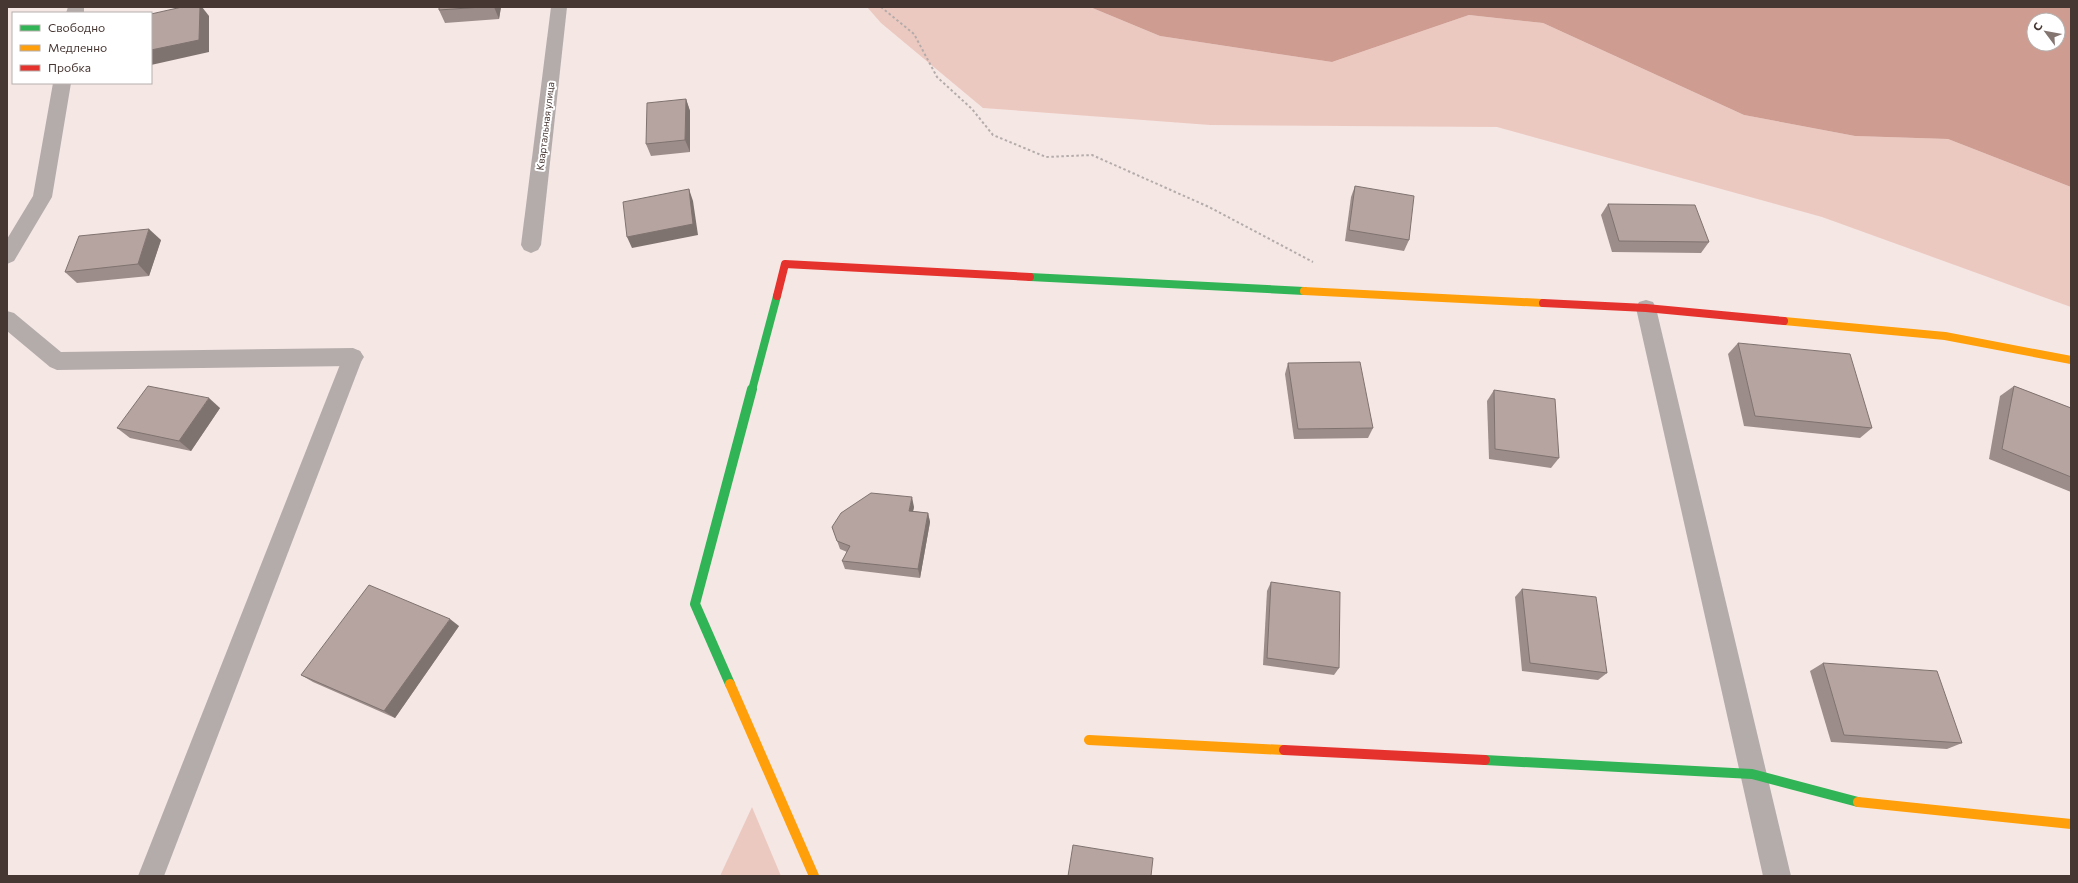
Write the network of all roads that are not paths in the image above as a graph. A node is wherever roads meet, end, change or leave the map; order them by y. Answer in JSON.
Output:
{"nodes":[{"id":1,"x":559,"y":7,"type":"edge"},
{"id":2,"x":62,"y":84,"type":"edge"},
{"id":3,"x":531,"y":246,"type":"dead end"},
{"id":4,"x":7,"y":256,"type":"edge"},
{"id":5,"x":1646,"y":308,"type":"junction"},
{"id":6,"x":7,"y":319,"type":"edge"},
{"id":7,"x":353,"y":357,"type":"joint"},
{"id":8,"x":2071,"y":360,"type":"edge"},
{"id":9,"x":1089,"y":740,"type":"dead end"},
{"id":10,"x":1752,"y":774,"type":"junction"},
{"id":11,"x":2071,"y":824,"type":"edge"},
{"id":12,"x":151,"y":876,"type":"edge"},
{"id":13,"x":814,"y":876,"type":"edge"},
{"id":14,"x":1776,"y":876,"type":"edge"}],
"edges":[{"from":1,"to":3,"type":"street","name":"Квартальная улица"},
{"from":2,"to":4,"type":"street"},
{"from":5,"to":8,"type":"street"},
{"from":5,"to":10,"type":"street"},
{"from":5,"to":13,"type":"street"},
{"from":6,"to":7,"type":"street"},
{"from":7,"to":12,"type":"lane"},
{"from":9,"to":10,"type":"street"},
{"from":10,"to":11,"type":"street"},
{"from":10,"to":14,"type":"street"}]}
